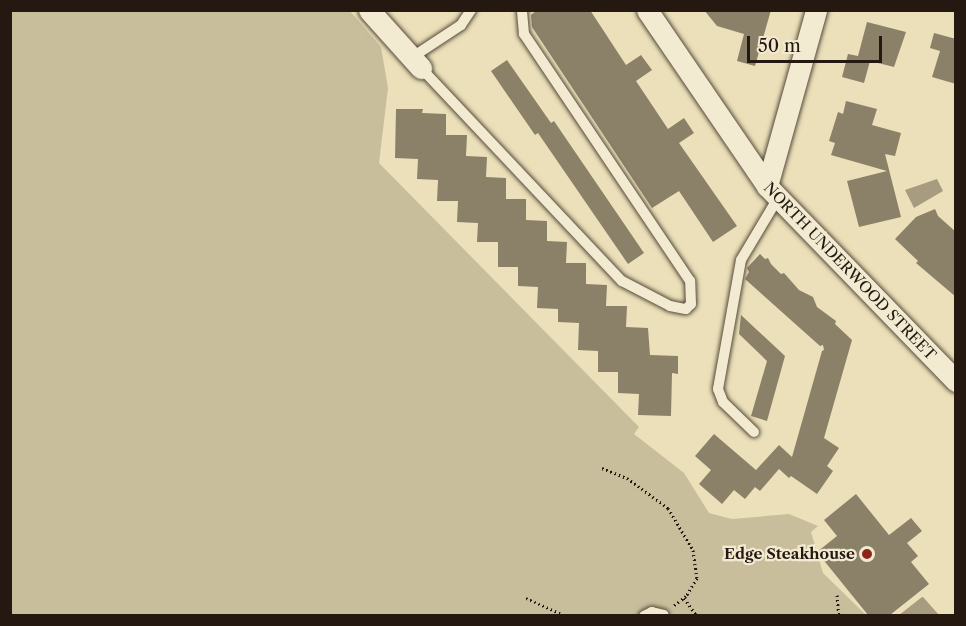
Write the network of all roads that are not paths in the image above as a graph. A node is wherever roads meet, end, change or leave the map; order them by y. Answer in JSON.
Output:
{"nodes":[{"id":1,"x":369,"y":10,"type":"edge"},
{"id":2,"x":471,"y":10,"type":"edge"},
{"id":3,"x":522,"y":10,"type":"edge"},
{"id":4,"x":647,"y":10,"type":"edge"},
{"id":5,"x":816,"y":10,"type":"edge"},
{"id":6,"x":416,"y":63,"type":"junction"},
{"id":7,"x":772,"y":192,"type":"junction"},
{"id":8,"x":956,"y":381,"type":"edge"},
{"id":9,"x":754,"y":432,"type":"dead end"},
{"id":10,"x":644,"y":615,"type":"edge"},
{"id":11,"x":664,"y":615,"type":"edge"}],
"edges":[{"from":1,"to":6,"type":"street"},
{"from":2,"to":6,"type":"lane"},
{"from":3,"to":6,"type":"lane"},
{"from":4,"to":7,"type":"street","name":"NORTH UNDERWOOD STREET"},
{"from":5,"to":7,"type":"street"},
{"from":7,"to":8,"type":"street","name":"NORTH UNDERWOOD STREET"},
{"from":7,"to":9,"type":"lane"},
{"from":10,"to":11,"type":"lane"}]}
